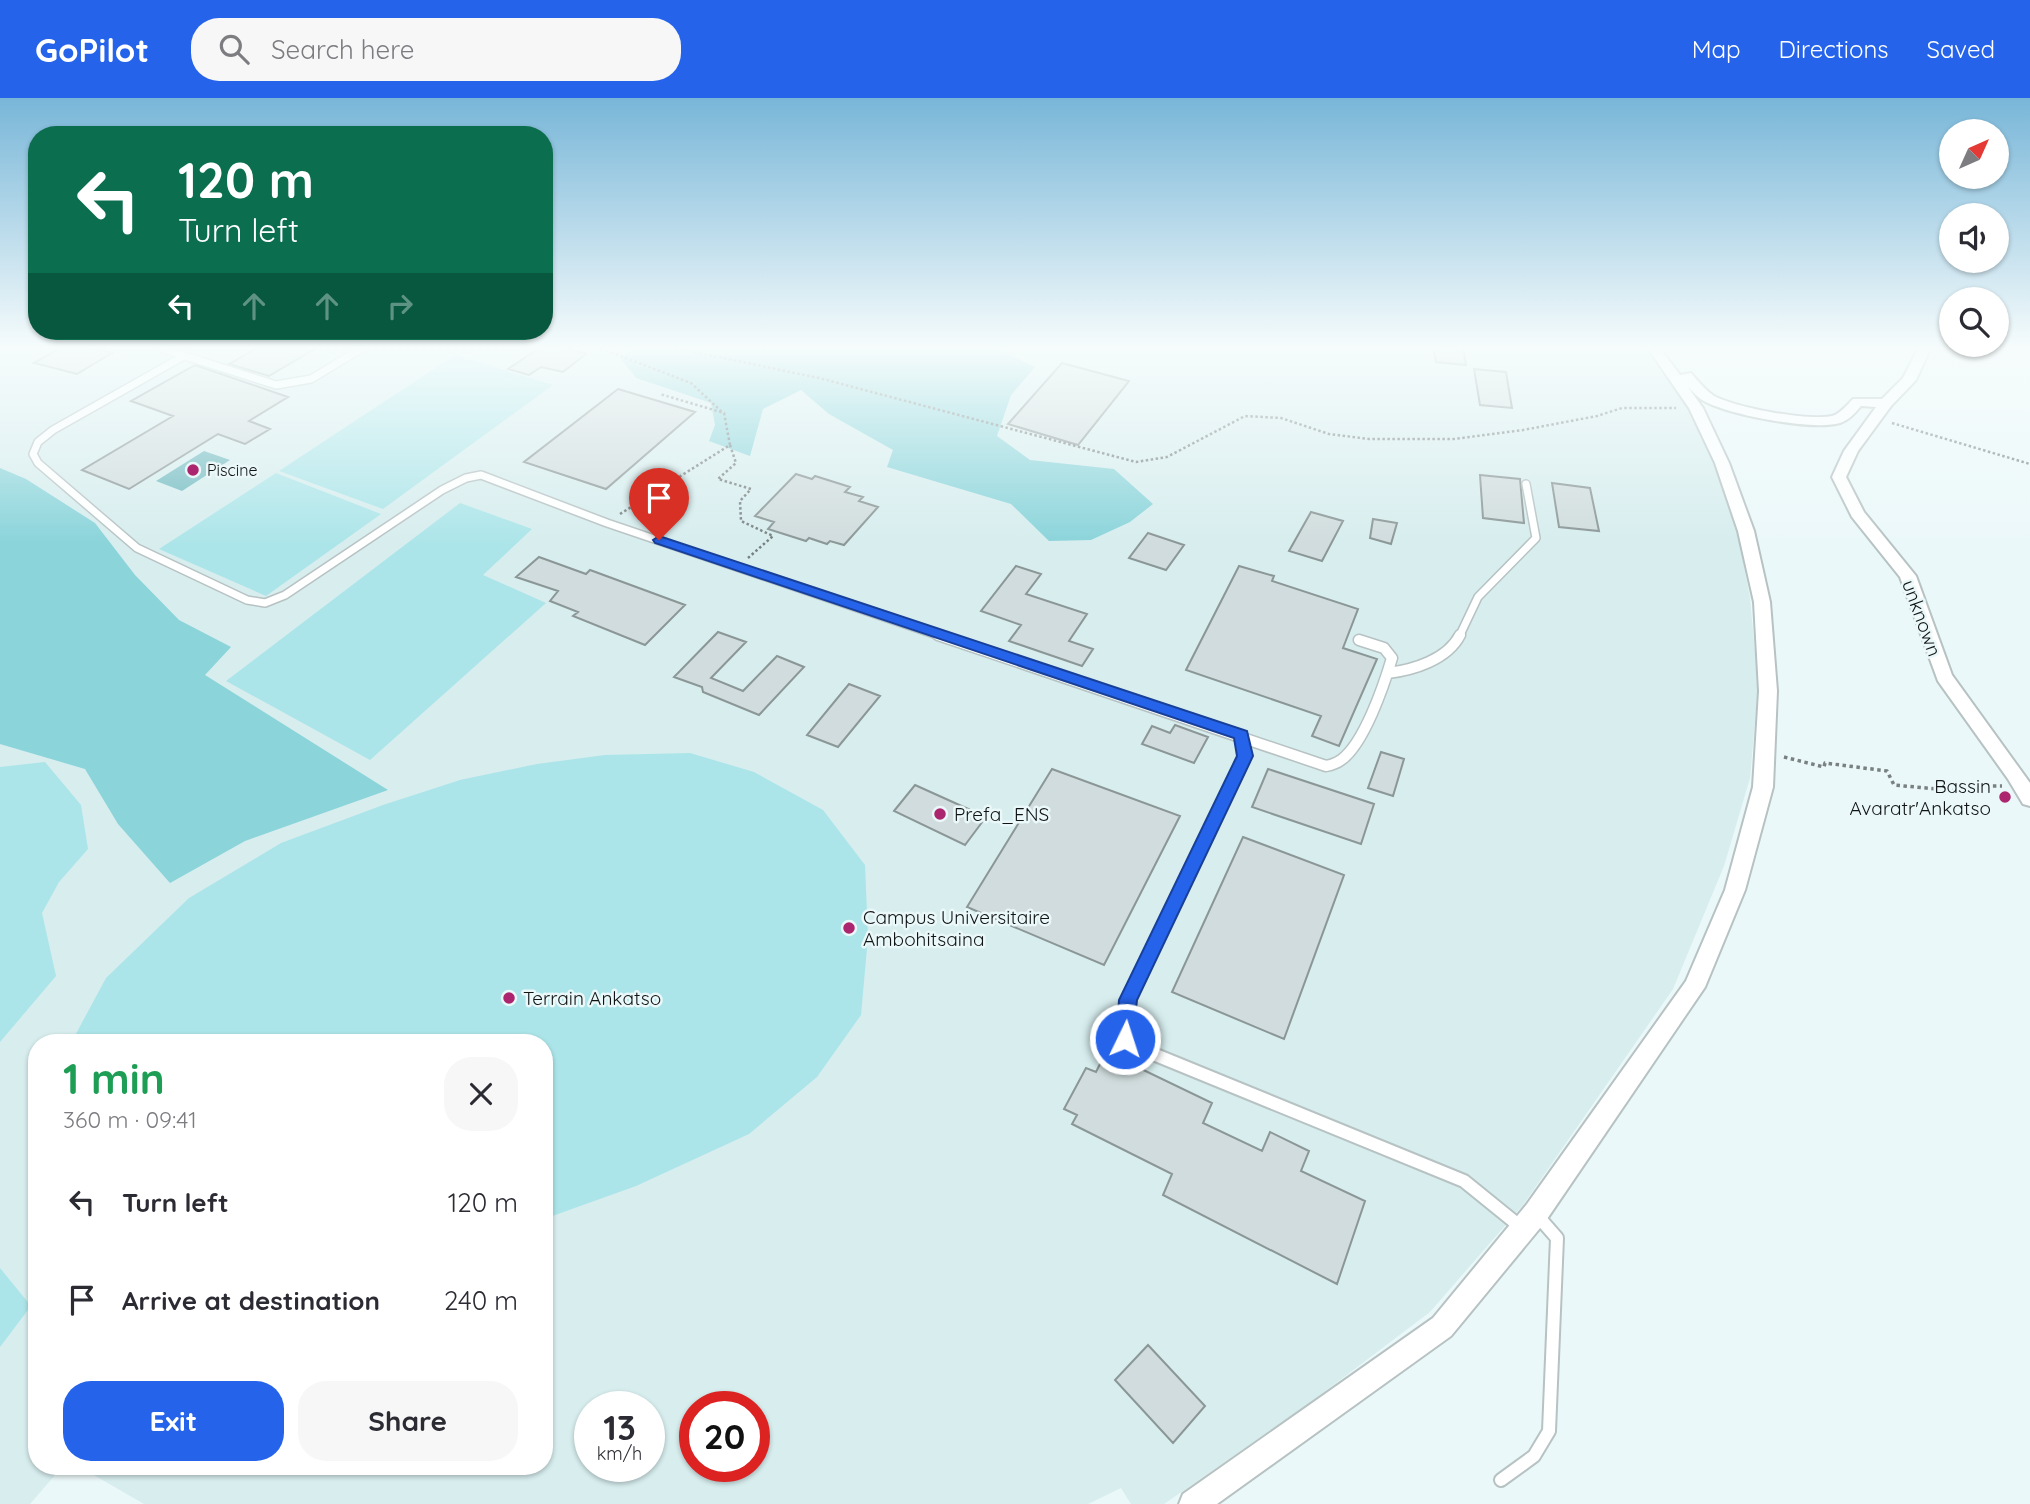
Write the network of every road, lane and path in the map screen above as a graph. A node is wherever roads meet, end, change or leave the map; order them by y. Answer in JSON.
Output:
{"nodes":[{"id":1,"x":84,"y":413,"type":"edge"},
{"id":2,"x":724,"y":413,"type":"edge"},
{"id":3,"x":950,"y":413,"type":"edge"},
{"id":4,"x":1608,"y":413,"type":"edge"},
{"id":5,"x":1698,"y":413,"type":"edge"},
{"id":6,"x":1757,"y":413,"type":"edge"},
{"id":7,"x":1847,"y":413,"type":"edge"},
{"id":8,"x":1880,"y":413,"type":"edge"},
{"id":9,"x":1876,"y":420,"type":"junction"},
{"id":10,"x":730,"y":445,"type":"junction"},
{"id":11,"x":2030,"y":464,"type":"edge"},
{"id":12,"x":1526,"y":484,"type":"dead end"},
{"id":13,"x":607,"y":523,"type":"junction"},
{"id":14,"x":738,"y":567,"type":"junction"},
{"id":15,"x":1359,"y":640,"type":"dead end"},
{"id":16,"x":1388,"y":673,"type":"junction"},
{"id":17,"x":1241,"y":735,"type":"junction"},
{"id":18,"x":1765,"y":752,"type":"junction"},
{"id":19,"x":2028,"y":795,"type":"edge"},
{"id":20,"x":1530,"y":1222,"type":"junction"},
{"id":21,"x":1500,"y":1480,"type":"dead end"},
{"id":22,"x":1193,"y":1504,"type":"edge"}],
"edges":[{"from":1,"to":13,"type":"lane"},
{"from":2,"to":10,"type":"path"},
{"from":3,"to":4,"type":"path"},
{"from":5,"to":18,"type":"street"},
{"from":6,"to":7,"type":"street"},
{"from":8,"to":9,"type":"street","name":"unknown"},
{"from":9,"to":11,"type":"path"},
{"from":9,"to":19,"type":"street","name":"unknown"},
{"from":10,"to":13,"type":"path"},
{"from":10,"to":14,"type":"path"},
{"from":12,"to":16,"type":"lane"},
{"from":13,"to":14,"type":"lane"},
{"from":14,"to":17,"type":"lane"},
{"from":15,"to":16,"type":"lane"},
{"from":16,"to":17,"type":"lane"},
{"from":17,"to":20,"type":"lane"},
{"from":18,"to":19,"type":"path"},
{"from":18,"to":20,"type":"street"},
{"from":20,"to":21,"type":"lane"},
{"from":20,"to":22,"type":"street"}]}
